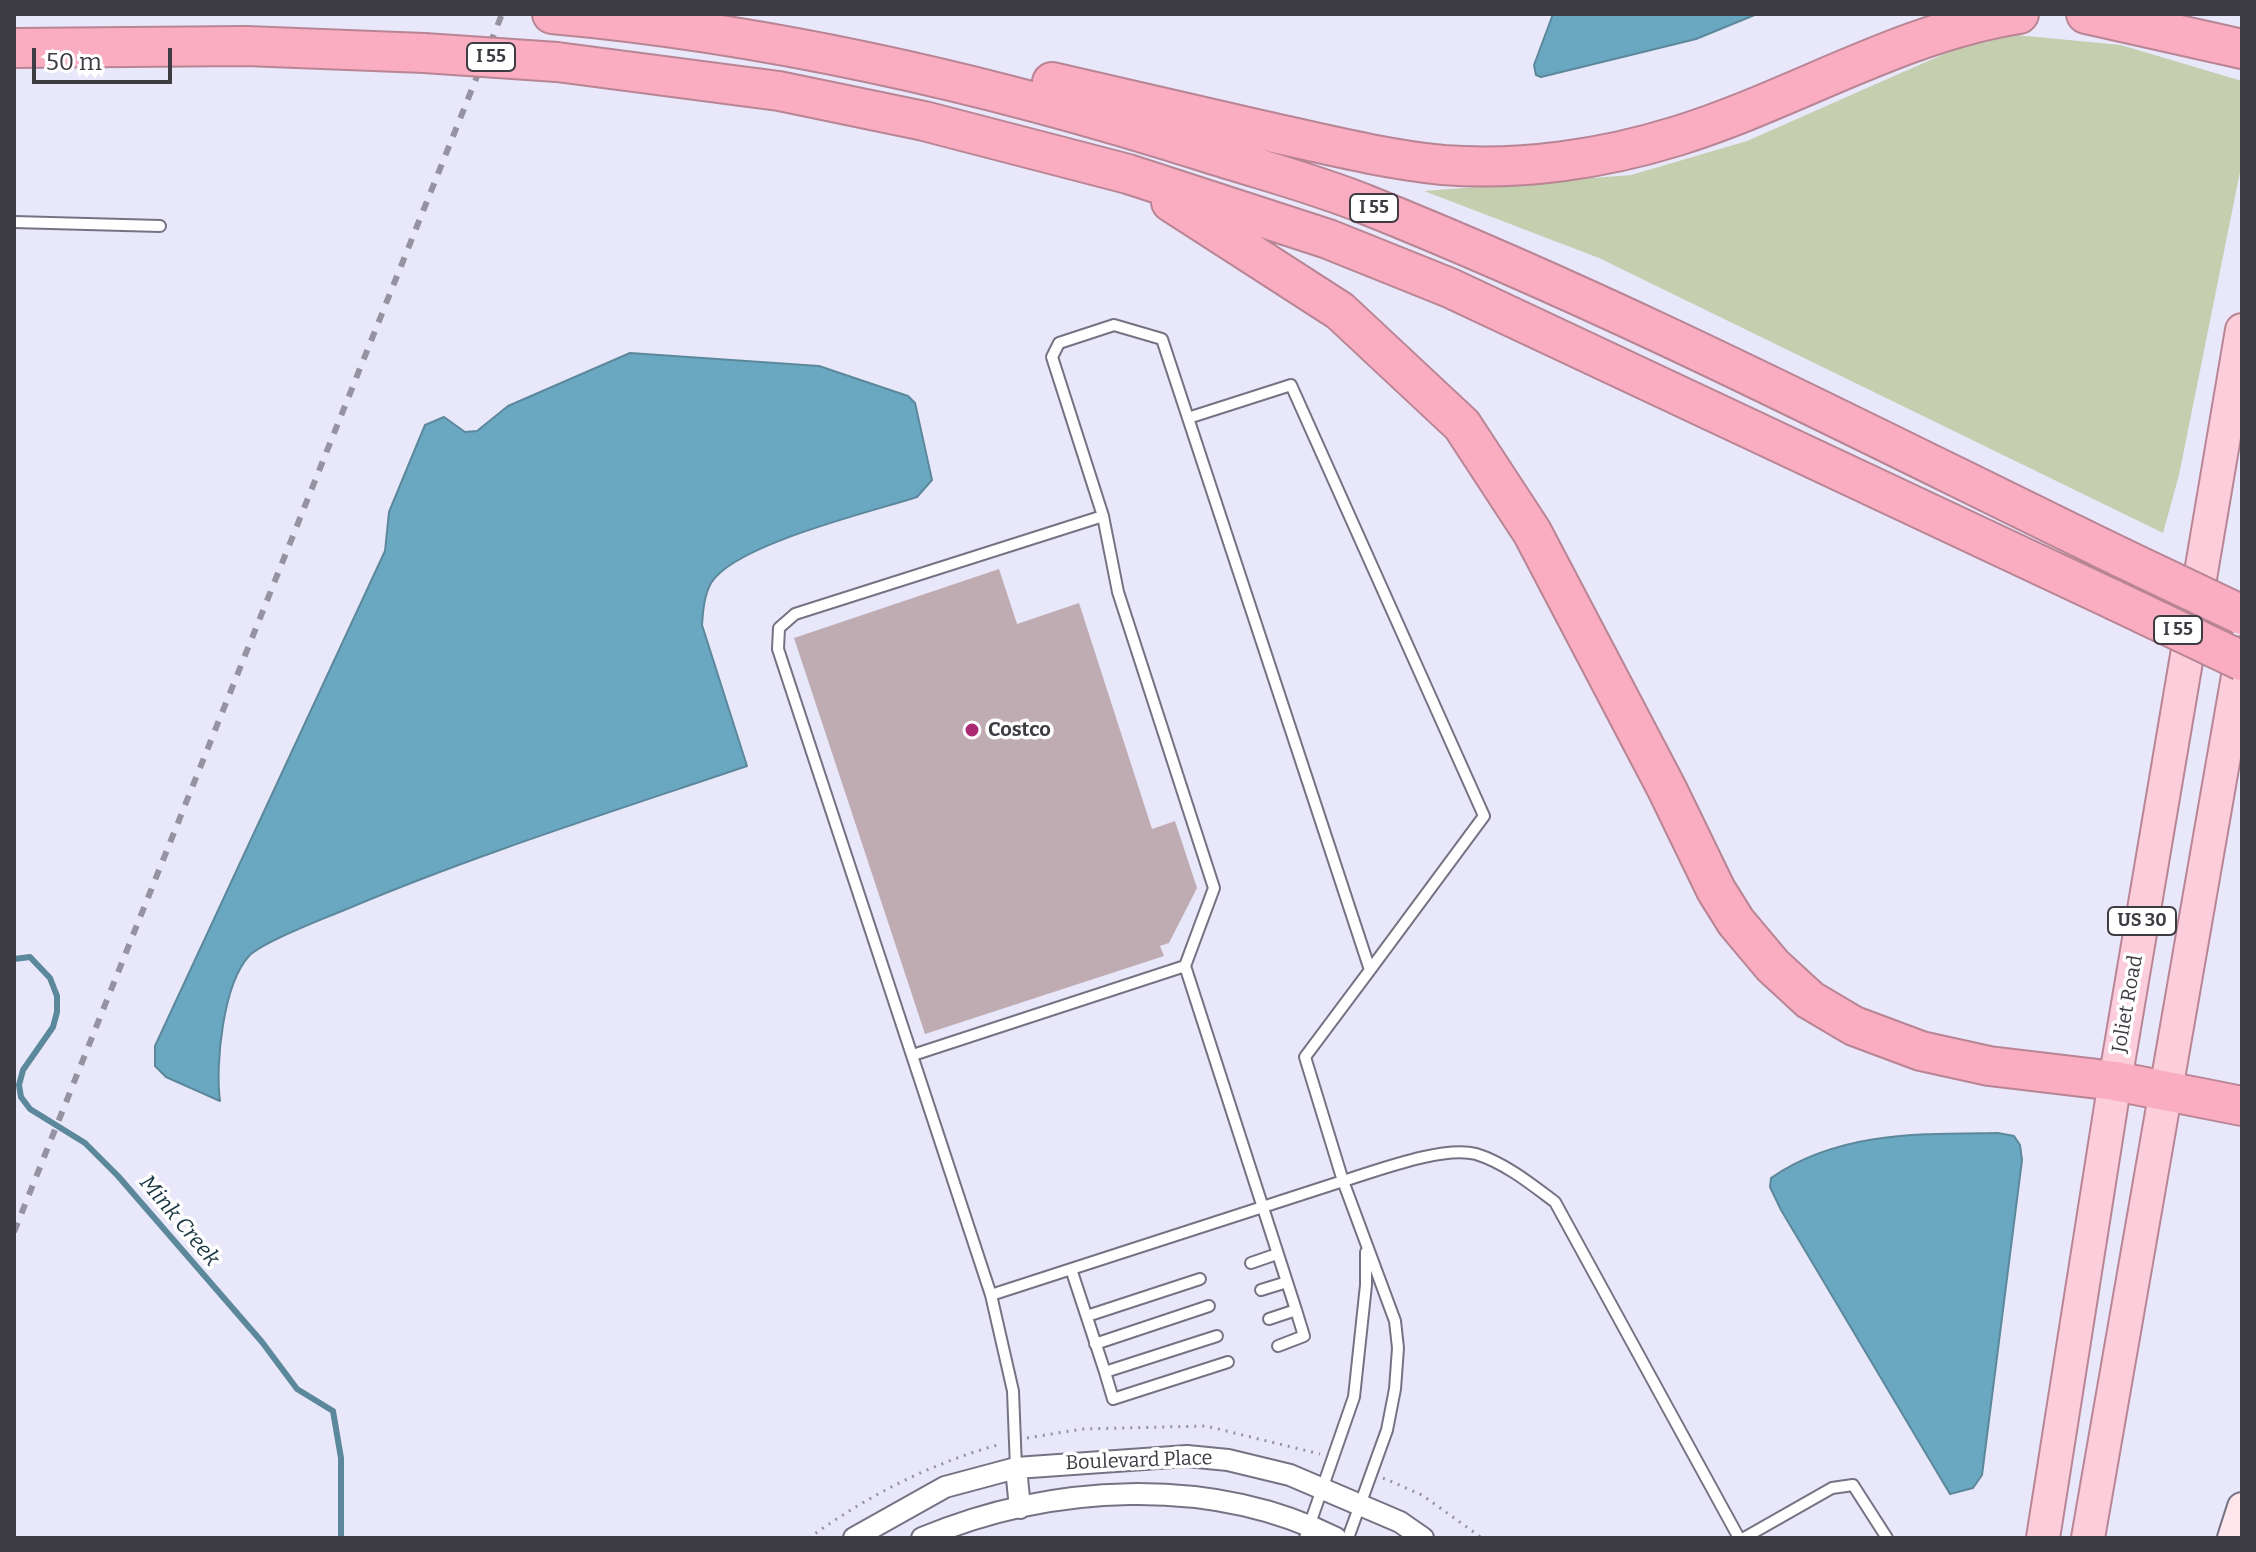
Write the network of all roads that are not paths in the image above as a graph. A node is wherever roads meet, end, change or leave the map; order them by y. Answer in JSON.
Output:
{"nodes":[{"id":1,"x":2019,"y":14,"type":"edge"},
{"id":2,"x":2086,"y":14,"type":"edge"},
{"id":3,"x":564,"y":15,"type":"edge"},
{"id":4,"x":14,"y":48,"type":"edge"},
{"id":5,"x":2242,"y":49,"type":"edge"},
{"id":6,"x":843,"y":57,"type":"junction"},
{"id":7,"x":1128,"y":174,"type":"junction"},
{"id":8,"x":14,"y":222,"type":"edge"},
{"id":9,"x":160,"y":226,"type":"dead end"},
{"id":10,"x":2242,"y":330,"type":"edge"},
{"id":11,"x":1188,"y":418,"type":"junction"},
{"id":12,"x":1103,"y":516,"type":"junction"},
{"id":13,"x":2242,"y":615,"type":"edge"},
{"id":14,"x":2242,"y":653,"type":"edge"},
{"id":15,"x":2242,"y":661,"type":"edge"},
{"id":16,"x":1185,"y":966,"type":"junction"},
{"id":17,"x":1370,"y":970,"type":"junction"},
{"id":18,"x":913,"y":1055,"type":"junction"},
{"id":19,"x":2115,"y":1081,"type":"junction"},
{"id":20,"x":2168,"y":1091,"type":"junction"},
{"id":21,"x":2242,"y":1106,"type":"edge"},
{"id":22,"x":1343,"y":1181,"type":"junction"},
{"id":23,"x":1262,"y":1207,"type":"junction"},
{"id":24,"x":1366,"y":1250,"type":"junction"},
{"id":25,"x":1277,"y":1254,"type":"junction"},
{"id":26,"x":1251,"y":1263,"type":"dead end"},
{"id":27,"x":1071,"y":1269,"type":"junction"},
{"id":28,"x":1200,"y":1279,"type":"dead end"},
{"id":29,"x":1287,"y":1282,"type":"junction"},
{"id":30,"x":1261,"y":1290,"type":"dead end"},
{"id":31,"x":991,"y":1295,"type":"junction"},
{"id":32,"x":1209,"y":1306,"type":"dead end"},
{"id":33,"x":1296,"y":1310,"type":"junction"},
{"id":34,"x":1087,"y":1316,"type":"junction"},
{"id":35,"x":1269,"y":1319,"type":"dead end"},
{"id":36,"x":1217,"y":1336,"type":"dead end"},
{"id":37,"x":1095,"y":1344,"type":"junction"},
{"id":38,"x":1278,"y":1346,"type":"dead end"},
{"id":39,"x":1228,"y":1362,"type":"dead end"},
{"id":40,"x":1105,"y":1372,"type":"junction"},
{"id":41,"x":1016,"y":1468,"type":"junction"},
{"id":42,"x":1324,"y":1488,"type":"junction"},
{"id":43,"x":1361,"y":1505,"type":"junction"},
{"id":44,"x":2242,"y":1507,"type":"edge"},
{"id":45,"x":1020,"y":1508,"type":"junction"},
{"id":46,"x":1308,"y":1532,"type":"edge"},
{"id":47,"x":854,"y":1538,"type":"edge"},
{"id":48,"x":922,"y":1538,"type":"edge"},
{"id":49,"x":1336,"y":1538,"type":"edge"},
{"id":50,"x":1348,"y":1538,"type":"edge"},
{"id":51,"x":1423,"y":1538,"type":"edge"},
{"id":52,"x":1742,"y":1538,"type":"edge"},
{"id":53,"x":1887,"y":1538,"type":"edge"},
{"id":54,"x":2043,"y":1538,"type":"edge"},
{"id":55,"x":2088,"y":1538,"type":"edge"},
{"id":56,"x":2232,"y":1538,"type":"edge"}],
"edges":[{"from":1,"to":6,"type":"highway"},
{"from":2,"to":5,"type":"highway"},
{"from":3,"to":6,"type":"highway","number":"I 55"},
{"from":4,"to":7,"type":"highway","number":"I 55","bridge":true},
{"from":6,"to":13,"type":"highway","number":"I 55","bridge":true},
{"from":7,"to":15,"type":"highway","number":"I 55","bridge":true},
{"from":7,"to":19,"type":"highway"},
{"from":8,"to":9,"type":"lane"},
{"from":10,"to":19,"type":"main road","name":"Joliet Road","number":"US 30"},
{"from":11,"to":12,"type":"lane"},
{"from":11,"to":17,"type":"lane"},
{"from":11,"to":17,"type":"lane"},
{"from":12,"to":16,"type":"lane"},
{"from":12,"to":18,"type":"lane"},
{"from":14,"to":20,"type":"main road","number":"US 30"},
{"from":16,"to":18,"type":"lane"},
{"from":16,"to":23,"type":"lane"},
{"from":17,"to":22,"type":"lane"},
{"from":18,"to":31,"type":"lane"},
{"from":19,"to":20,"type":"highway"},
{"from":19,"to":54,"type":"main road","name":"Joliet Road","number":"US 30"},
{"from":20,"to":21,"type":"highway"},
{"from":20,"to":55,"type":"main road","number":"US 30"},
{"from":22,"to":23,"type":"lane"},
{"from":22,"to":24,"type":"lane"},
{"from":22,"to":52,"type":"lane"},
{"from":23,"to":25,"type":"lane"},
{"from":23,"to":27,"type":"lane"},
{"from":24,"to":42,"type":"lane"},
{"from":24,"to":43,"type":"lane"},
{"from":25,"to":26,"type":"lane"},
{"from":25,"to":29,"type":"lane"},
{"from":27,"to":31,"type":"lane"},
{"from":27,"to":34,"type":"lane"},
{"from":28,"to":34,"type":"lane"},
{"from":29,"to":30,"type":"lane"},
{"from":29,"to":33,"type":"lane"},
{"from":31,"to":41,"type":"lane"},
{"from":32,"to":37,"type":"lane"},
{"from":33,"to":35,"type":"lane"},
{"from":33,"to":38,"type":"lane"},
{"from":34,"to":37,"type":"lane"},
{"from":36,"to":40,"type":"lane"},
{"from":37,"to":40,"type":"lane"},
{"from":39,"to":40,"type":"lane"},
{"from":41,"to":42,"type":"street","name":"Boulevard Place"},
{"from":41,"to":45,"type":"street"},
{"from":41,"to":47,"type":"street","name":"Boulevard Place"},
{"from":42,"to":43,"type":"street","name":"Boulevard Place"},
{"from":42,"to":46,"type":"lane"},
{"from":43,"to":50,"type":"lane"},
{"from":43,"to":51,"type":"street","name":"Boulevard Place"},
{"from":44,"to":56,"type":"street"},
{"from":45,"to":46,"type":"street","name":"Boulevard Place"},
{"from":45,"to":48,"type":"street","name":"Boulevard Place"},
{"from":46,"to":49,"type":"street","name":"Boulevard Place"},
{"from":52,"to":53,"type":"lane"}]}
